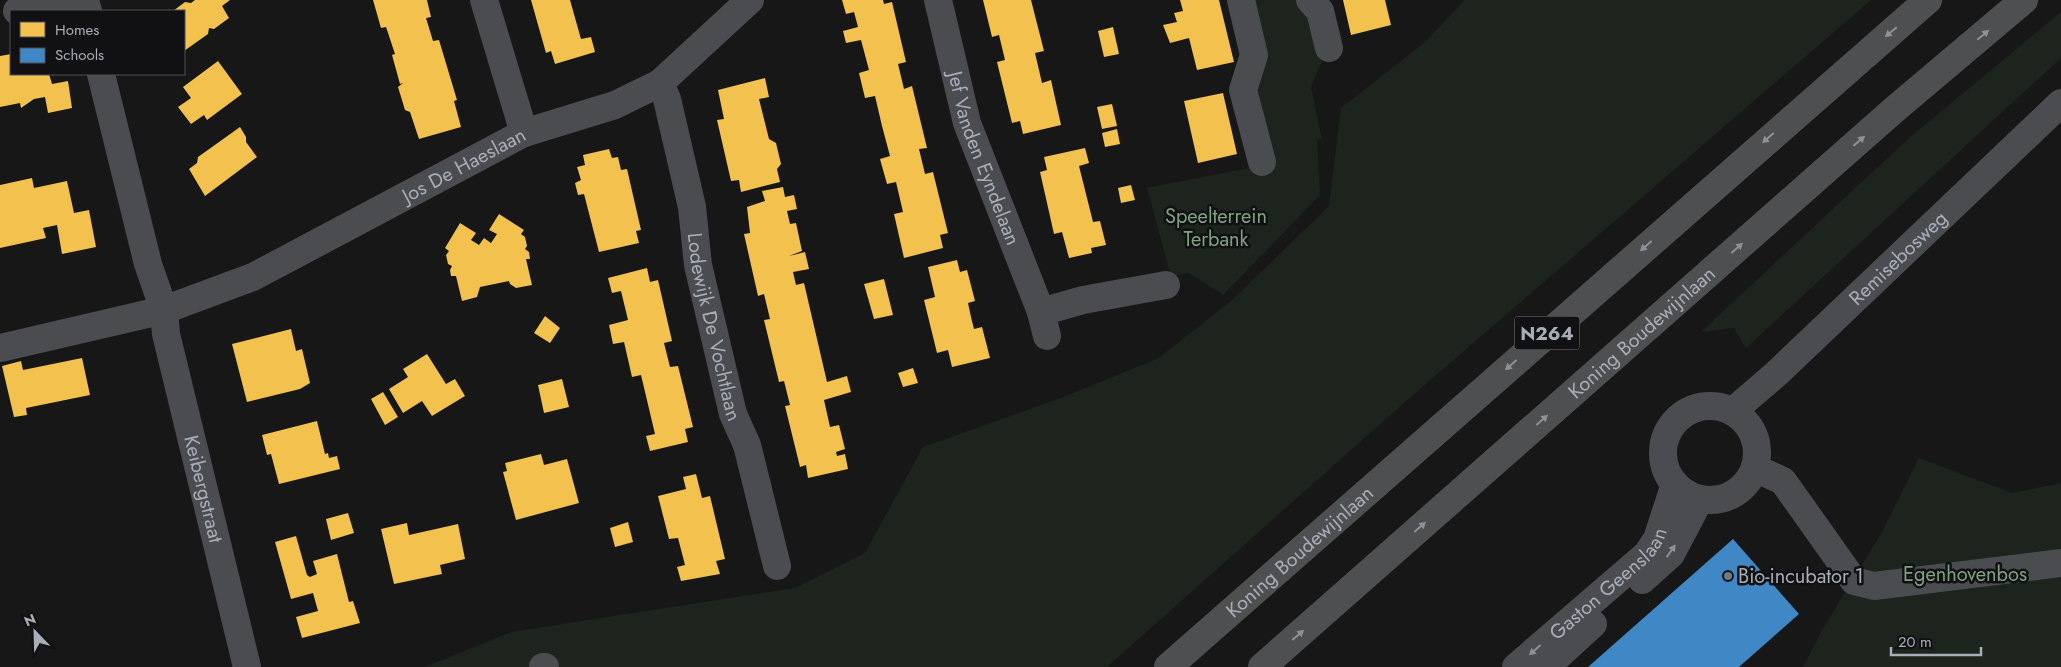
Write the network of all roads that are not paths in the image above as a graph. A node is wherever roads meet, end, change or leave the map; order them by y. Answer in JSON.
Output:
{"nodes":[{"id":1,"x":66,"y":0,"type":"edge"},
{"id":2,"x":484,"y":0,"type":"edge"},
{"id":3,"x":750,"y":0,"type":"edge"},
{"id":4,"x":938,"y":0,"type":"edge"},
{"id":5,"x":1241,"y":0,"type":"edge"},
{"id":6,"x":1310,"y":0,"type":"edge"},
{"id":7,"x":1928,"y":0,"type":"edge"},
{"id":8,"x":2024,"y":0,"type":"edge"},
{"id":9,"x":21,"y":10,"type":"edge"},
{"id":10,"x":1329,"y":48,"type":"dead end"},
{"id":11,"x":101,"y":75,"type":"edge"},
{"id":12,"x":660,"y":83,"type":"junction"},
{"id":13,"x":2061,"y":103,"type":"edge"},
{"id":14,"x":524,"y":133,"type":"junction"},
{"id":15,"x":1262,"y":162,"type":"dead end"},
{"id":16,"x":1166,"y":285,"type":"dead end"},
{"id":17,"x":164,"y":310,"type":"junction"},
{"id":18,"x":0,"y":348,"type":"edge"},
{"id":19,"x":1733,"y":411,"type":"junction"},
{"id":20,"x":1754,"y":468,"type":"junction"},
{"id":21,"x":1675,"y":484,"type":"junction"},
{"id":22,"x":1700,"y":498,"type":"junction"},
{"id":23,"x":2061,"y":562,"type":"edge"},
{"id":24,"x":777,"y":566,"type":"dead end"},
{"id":25,"x":247,"y":667,"type":"edge"},
{"id":26,"x":1168,"y":667,"type":"edge"},
{"id":27,"x":1262,"y":667,"type":"edge"},
{"id":28,"x":1516,"y":667,"type":"edge"},
{"id":29,"x":1546,"y":667,"type":"edge"}],
"edges":[{"from":1,"to":9,"type":"street"},
{"from":2,"to":14,"type":"street"},
{"from":3,"to":12,"type":"street","name":"Jos De Haeslaan"},
{"from":4,"to":16,"type":"street","name":"Jef Vanden Eyndelaan"},
{"from":5,"to":15,"type":"street"},
{"from":6,"to":10,"type":"street"},
{"from":7,"to":26,"type":"highway","name":"Koning Boudewijnlaan","number":"N264","one_way":true},
{"from":27,"to":8,"type":"highway","name":"Koning Boudewijnlaan","number":"N264","one_way":true},
{"from":11,"to":17,"type":"street","name":"Keibergstraat"},
{"from":12,"to":14,"type":"street","name":"Jos De Haeslaan"},
{"from":12,"to":24,"type":"street","name":"Lodewijk De Vochtlaan"},
{"from":13,"to":19,"type":"street","name":"Remisebosweg"},
{"from":14,"to":17,"type":"street","name":"Jos De Haeslaan"},
{"from":17,"to":18,"type":"street"},
{"from":17,"to":25,"type":"street","name":"Keibergstraat"},
{"from":19,"to":20,"type":"street"},
{"from":19,"to":21,"type":"street"},
{"from":20,"to":22,"type":"street"},
{"from":20,"to":23,"type":"street"},
{"from":21,"to":22,"type":"street"},
{"from":21,"to":28,"type":"street","name":"Gaston Geenslaan","one_way":true},
{"from":29,"to":22,"type":"street","name":"Gaston Geenslaan","one_way":true}]}
